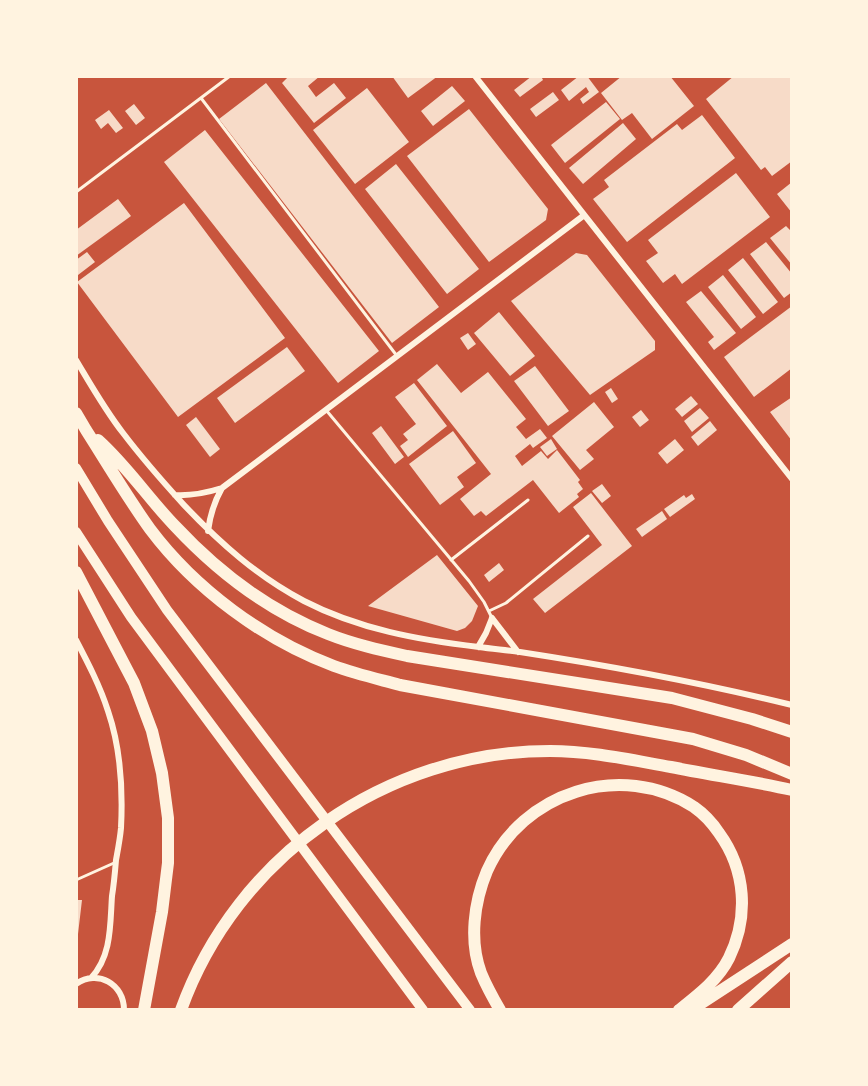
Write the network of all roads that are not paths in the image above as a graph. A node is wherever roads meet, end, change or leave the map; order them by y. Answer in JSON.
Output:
{"nodes":[{"id":1,"x":230,"y":76,"type":"edge"},
{"id":2,"x":475,"y":76,"type":"edge"},
{"id":3,"x":201,"y":98,"type":"junction"},
{"id":4,"x":76,"y":192,"type":"edge"},
{"id":5,"x":584,"y":216,"type":"junction"},
{"id":6,"x":397,"y":356,"type":"junction"},
{"id":7,"x":76,"y":360,"type":"edge"},
{"id":8,"x":326,"y":410,"type":"junction"},
{"id":9,"x":76,"y":413,"type":"edge"},
{"id":10,"x":86,"y":430,"type":"junction"},
{"id":11,"x":76,"y":468,"type":"edge"},
{"id":12,"x":792,"y":479,"type":"edge"},
{"id":13,"x":222,"y":488,"type":"junction"},
{"id":14,"x":174,"y":495,"type":"junction"},
{"id":15,"x":528,"y":500,"type":"dead end"},
{"id":16,"x":208,"y":531,"type":"junction"},
{"id":17,"x":76,"y":532,"type":"edge"},
{"id":18,"x":588,"y":536,"type":"dead end"},
{"id":19,"x":451,"y":560,"type":"junction"},
{"id":20,"x":76,"y":572,"type":"edge"},
{"id":21,"x":491,"y":615,"type":"junction"},
{"id":22,"x":76,"y":640,"type":"edge"},
{"id":23,"x":478,"y":647,"type":"junction"},
{"id":24,"x":518,"y":652,"type":"junction"},
{"id":25,"x":792,"y":705,"type":"edge"},
{"id":26,"x":792,"y":732,"type":"edge"},
{"id":27,"x":792,"y":774,"type":"edge"},
{"id":28,"x":792,"y":790,"type":"edge"},
{"id":29,"x":116,"y":862,"type":"junction"},
{"id":30,"x":76,"y":880,"type":"edge"},
{"id":31,"x":792,"y":944,"type":"edge"},
{"id":32,"x":792,"y":962,"type":"edge"},
{"id":33,"x":91,"y":978,"type":"junction"},
{"id":34,"x":76,"y":984,"type":"edge"},
{"id":35,"x":498,"y":1006,"type":"edge"},
{"id":36,"x":421,"y":1007,"type":"edge"},
{"id":37,"x":124,"y":1010,"type":"edge"},
{"id":38,"x":144,"y":1010,"type":"edge"},
{"id":39,"x":181,"y":1010,"type":"edge"},
{"id":40,"x":470,"y":1010,"type":"edge"},
{"id":41,"x":679,"y":1010,"type":"edge"},
{"id":42,"x":692,"y":1010,"type":"edge"},
{"id":43,"x":738,"y":1010,"type":"edge"}],
"edges":[{"from":1,"to":3,"type":"lane"},
{"from":2,"to":5,"type":"street"},
{"from":3,"to":4,"type":"lane"},
{"from":3,"to":6,"type":"lane"},
{"from":5,"to":6,"type":"street"},
{"from":5,"to":12,"type":"street"},
{"from":6,"to":8,"type":"street"},
{"from":7,"to":14,"type":"street"},
{"from":8,"to":13,"type":"street"},
{"from":8,"to":19,"type":"lane"},
{"from":9,"to":10,"type":"highway"},
{"from":10,"to":26,"type":"highway"},
{"from":10,"to":27,"type":"highway"},
{"from":11,"to":40,"type":"highway"},
{"from":13,"to":14,"type":"street"},
{"from":13,"to":16,"type":"street"},
{"from":14,"to":16,"type":"street"},
{"from":15,"to":19,"type":"lane"},
{"from":16,"to":23,"type":"street"},
{"from":17,"to":36,"type":"highway"},
{"from":18,"to":21,"type":"lane"},
{"from":19,"to":21,"type":"lane"},
{"from":20,"to":38,"type":"highway"},
{"from":21,"to":23,"type":"street"},
{"from":21,"to":24,"type":"street"},
{"from":22,"to":29,"type":"street"},
{"from":23,"to":24,"type":"street"},
{"from":24,"to":25,"type":"street"},
{"from":28,"to":39,"type":"highway"},
{"from":29,"to":30,"type":"lane"},
{"from":29,"to":33,"type":"street"},
{"from":31,"to":42,"type":"highway"},
{"from":32,"to":43,"type":"highway"},
{"from":33,"to":34,"type":"street"},
{"from":33,"to":37,"type":"street"},
{"from":35,"to":41,"type":"highway"}]}
